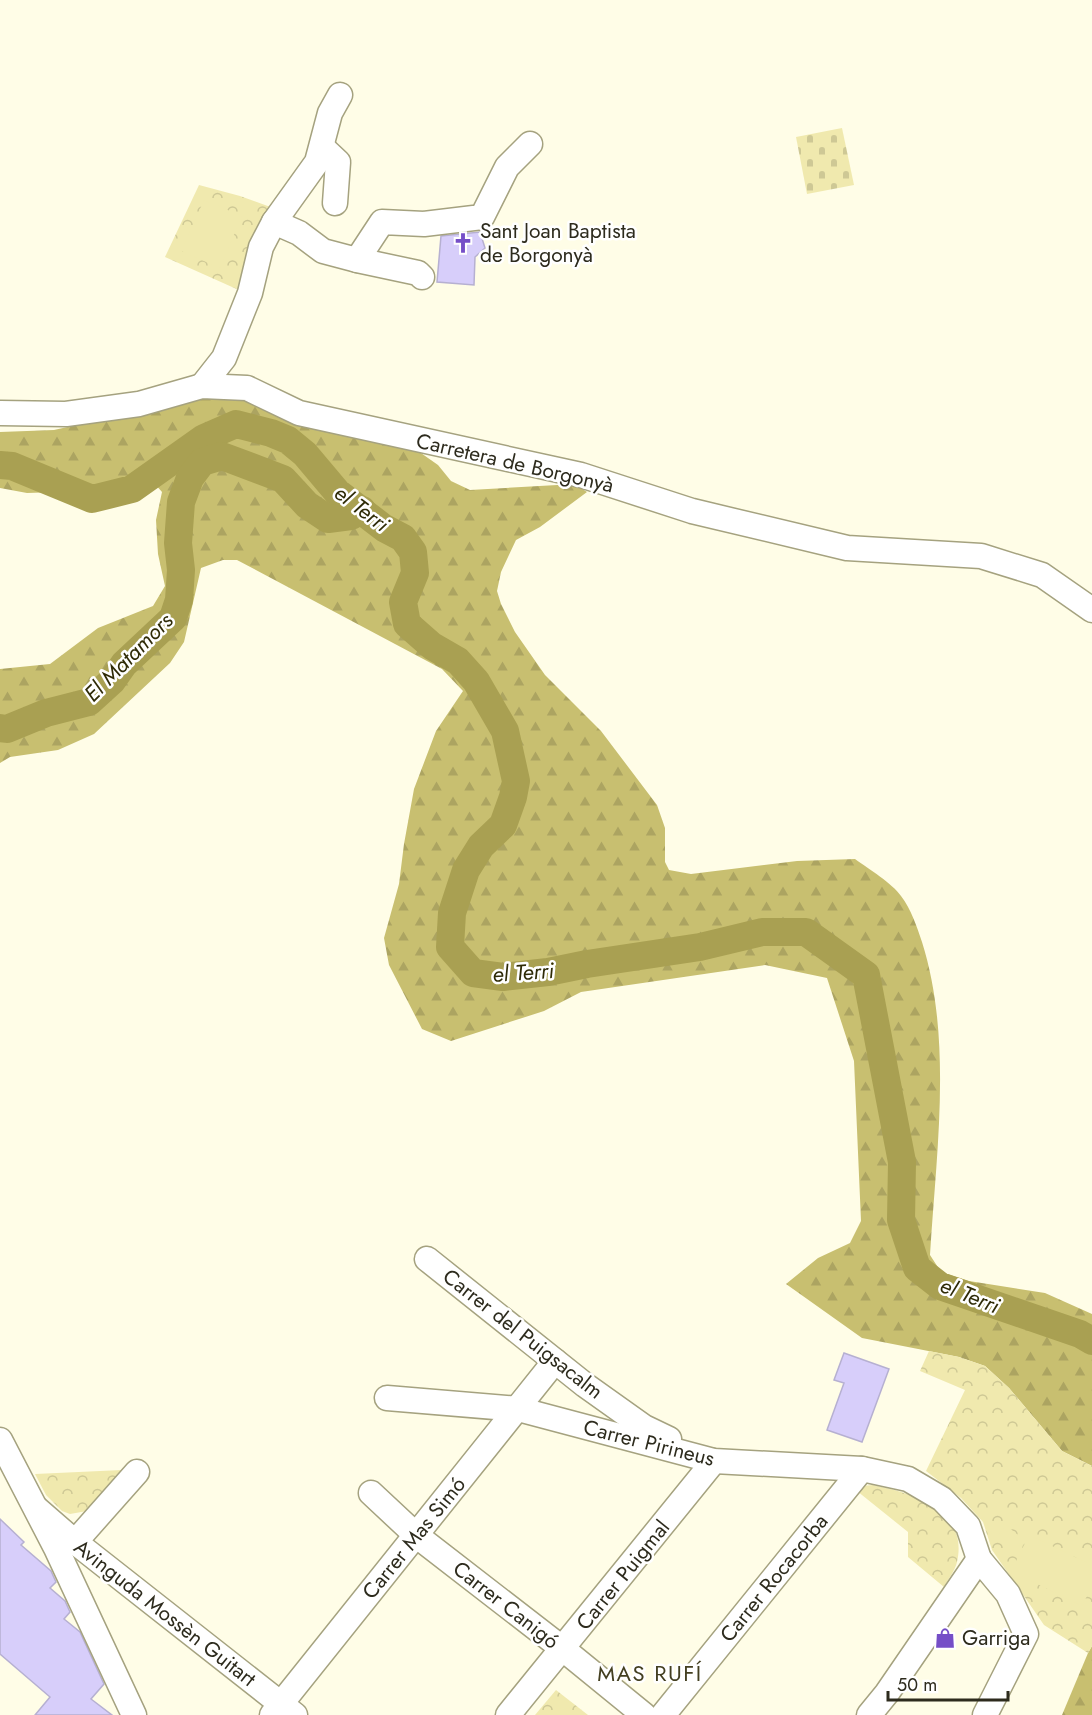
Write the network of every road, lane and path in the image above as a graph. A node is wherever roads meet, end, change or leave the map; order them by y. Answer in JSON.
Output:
{"nodes":[{"id":1,"x":340,"y":95,"type":"dead end"},
{"id":2,"x":530,"y":144,"type":"dead end"},
{"id":3,"x":322,"y":147,"type":"junction"},
{"id":4,"x":335,"y":203,"type":"dead end"},
{"id":5,"x":274,"y":222,"type":"junction"},
{"id":6,"x":357,"y":260,"type":"junction"},
{"id":7,"x":422,"y":277,"type":"dead end"},
{"id":8,"x":202,"y":386,"type":"junction"},
{"id":9,"x":0,"y":413,"type":"edge"},
{"id":10,"x":1092,"y":610,"type":"edge"},
{"id":11,"x":427,"y":1259,"type":"dead end"},
{"id":12,"x":555,"y":1361,"type":"junction"},
{"id":13,"x":387,"y":1398,"type":"dead end"},
{"id":14,"x":518,"y":1409,"type":"junction"},
{"id":15,"x":0,"y":1440,"type":"edge"},
{"id":16,"x":714,"y":1461,"type":"junction"},
{"id":17,"x":862,"y":1469,"type":"junction"},
{"id":18,"x":137,"y":1472,"type":"dead end"},
{"id":19,"x":371,"y":1492,"type":"dead end"},
{"id":20,"x":37,"y":1509,"type":"junction"},
{"id":21,"x":417,"y":1536,"type":"junction"},
{"id":22,"x":75,"y":1542,"type":"junction"},
{"id":23,"x":979,"y":1559,"type":"junction"},
{"id":24,"x":563,"y":1649,"type":"junction"},
{"id":25,"x":283,"y":1711,"type":"edge"},
{"id":26,"x":134,"y":1715,"type":"edge"},
{"id":27,"x":507,"y":1715,"type":"edge"},
{"id":28,"x":644,"y":1715,"type":"edge"},
{"id":29,"x":663,"y":1715,"type":"edge"},
{"id":30,"x":869,"y":1715,"type":"edge"},
{"id":31,"x":985,"y":1715,"type":"edge"}],
"edges":[{"from":1,"to":3,"type":"street"},
{"from":2,"to":6,"type":"street"},
{"from":3,"to":4,"type":"street"},
{"from":3,"to":5,"type":"street"},
{"from":5,"to":6,"type":"street"},
{"from":5,"to":8,"type":"street"},
{"from":6,"to":7,"type":"street"},
{"from":8,"to":9,"type":"street","name":"Carretera de Borgonyà"},
{"from":8,"to":10,"type":"street","name":"Carretera de Borgonyà"},
{"from":11,"to":12,"type":"street","name":"Carrer del Puigsacalm"},
{"from":12,"to":14,"type":"street","name":"Carrer Mas Simó"},
{"from":12,"to":16,"type":"street","name":"Carrer del Puigsacalm"},
{"from":13,"to":14,"type":"street","name":"Carrer Pirineus"},
{"from":14,"to":16,"type":"street","name":"Carrer Pirineus"},
{"from":14,"to":21,"type":"street","name":"Carrer Mas Simó"},
{"from":15,"to":20,"type":"street"},
{"from":16,"to":17,"type":"street","name":"Carrer Pirineus"},
{"from":16,"to":24,"type":"street","name":"Carrer Puigmal"},
{"from":17,"to":23,"type":"street","name":"Carrer Pirineus"},
{"from":17,"to":29,"type":"street","name":"Carrer Rocacorba"},
{"from":18,"to":22,"type":"street"},
{"from":19,"to":21,"type":"street","name":"Carrer Canigó"},
{"from":20,"to":22,"type":"street","name":"Avinguda Mossèn Guitart"},
{"from":20,"to":26,"type":"street"},
{"from":21,"to":24,"type":"street","name":"Carrer Canigó"},
{"from":21,"to":25,"type":"street","name":"Carrer Mas Simó"},
{"from":22,"to":25,"type":"street","name":"Avinguda Mossèn Guitart"},
{"from":23,"to":30,"type":"street"},
{"from":23,"to":31,"type":"street"},
{"from":24,"to":27,"type":"street","name":"Carrer Puigmal"},
{"from":24,"to":28,"type":"street","name":"Carrer Canigó"}]}
